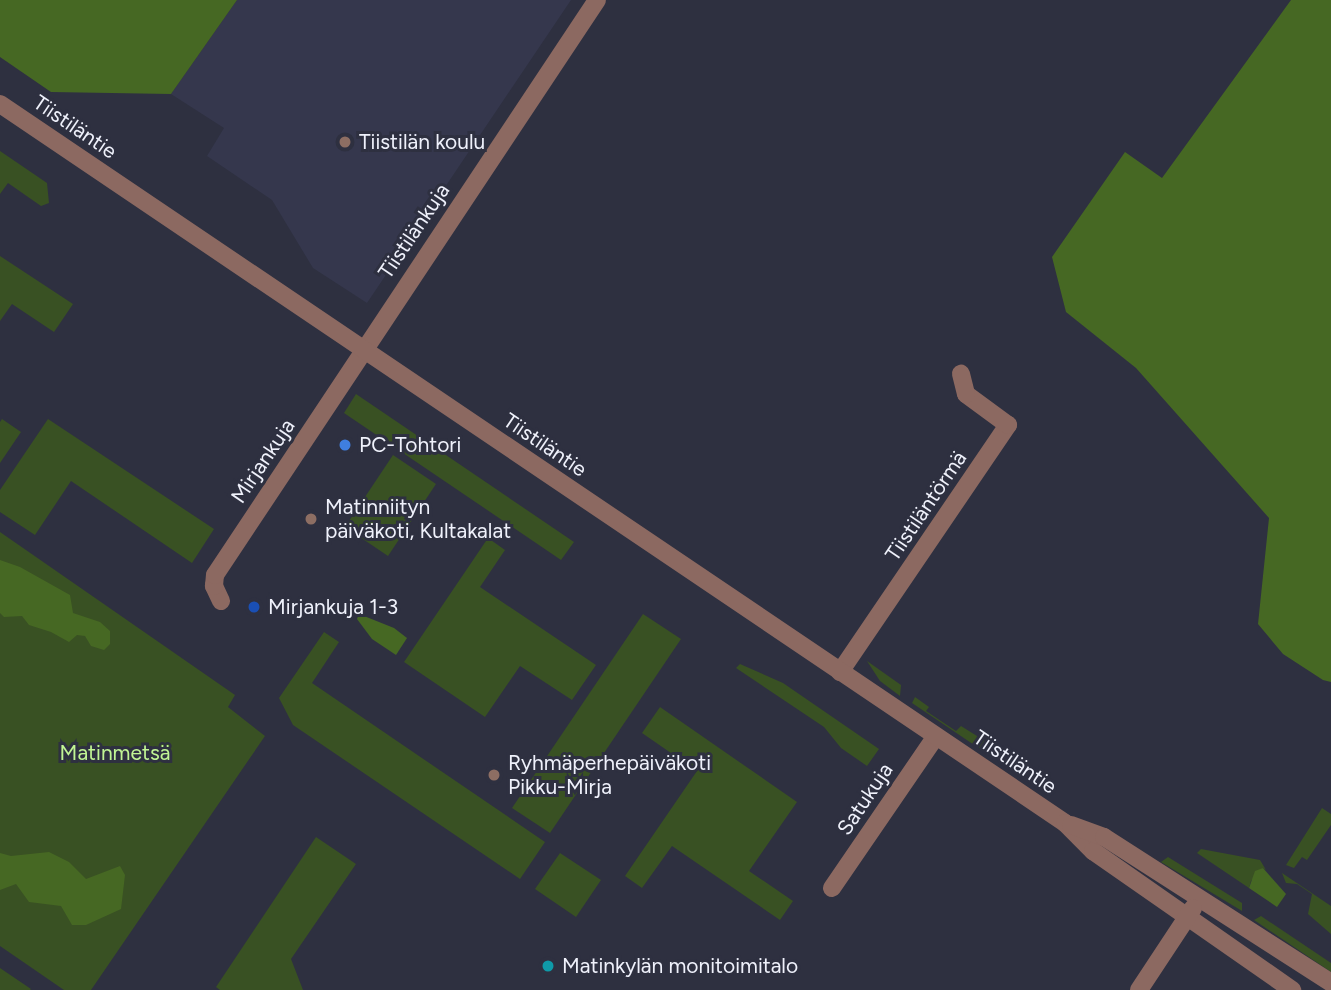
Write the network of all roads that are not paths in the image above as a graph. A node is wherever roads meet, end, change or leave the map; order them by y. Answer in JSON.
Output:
{"nodes":[{"id":1,"x":597,"y":0,"type":"edge"},
{"id":2,"x":0,"y":104,"type":"edge"},
{"id":3,"x":365,"y":350,"type":"junction"},
{"id":4,"x":961,"y":374,"type":"dead end"},
{"id":5,"x":221,"y":601,"type":"dead end"},
{"id":6,"x":840,"y":672,"type":"junction"},
{"id":7,"x":936,"y":736,"type":"junction"},
{"id":8,"x":1065,"y":823,"type":"junction"},
{"id":9,"x":832,"y":888,"type":"dead end"},
{"id":10,"x":1200,"y":898,"type":"junction"},
{"id":11,"x":1186,"y":918,"type":"junction"},
{"id":12,"x":1331,"y":983,"type":"edge"},
{"id":13,"x":1139,"y":990,"type":"edge"},
{"id":14,"x":1292,"y":990,"type":"edge"}],
"edges":[{"from":1,"to":3,"type":"street","name":"Tiistilänkuja"},
{"from":2,"to":3,"type":"street","name":"Tiistiläntie"},
{"from":3,"to":5,"type":"street","name":"Mirjankuja"},
{"from":3,"to":6,"type":"street","name":"Tiistiläntie"},
{"from":4,"to":6,"type":"street","name":"Tiistiläntörmä"},
{"from":6,"to":7,"type":"street","name":"Tiistiläntie"},
{"from":7,"to":8,"type":"street","name":"Tiistiläntie"},
{"from":7,"to":9,"type":"street","name":"Satukuja"},
{"from":8,"to":10,"type":"street","name":"Tiistiläntie"},
{"from":8,"to":11,"type":"street","name":"Tiistiläntie"},
{"from":10,"to":11,"type":"street"},
{"from":10,"to":12,"type":"street","name":"Tiistiläntie"},
{"from":11,"to":13,"type":"street"},
{"from":11,"to":14,"type":"street","name":"Tiistiläntie"}]}
